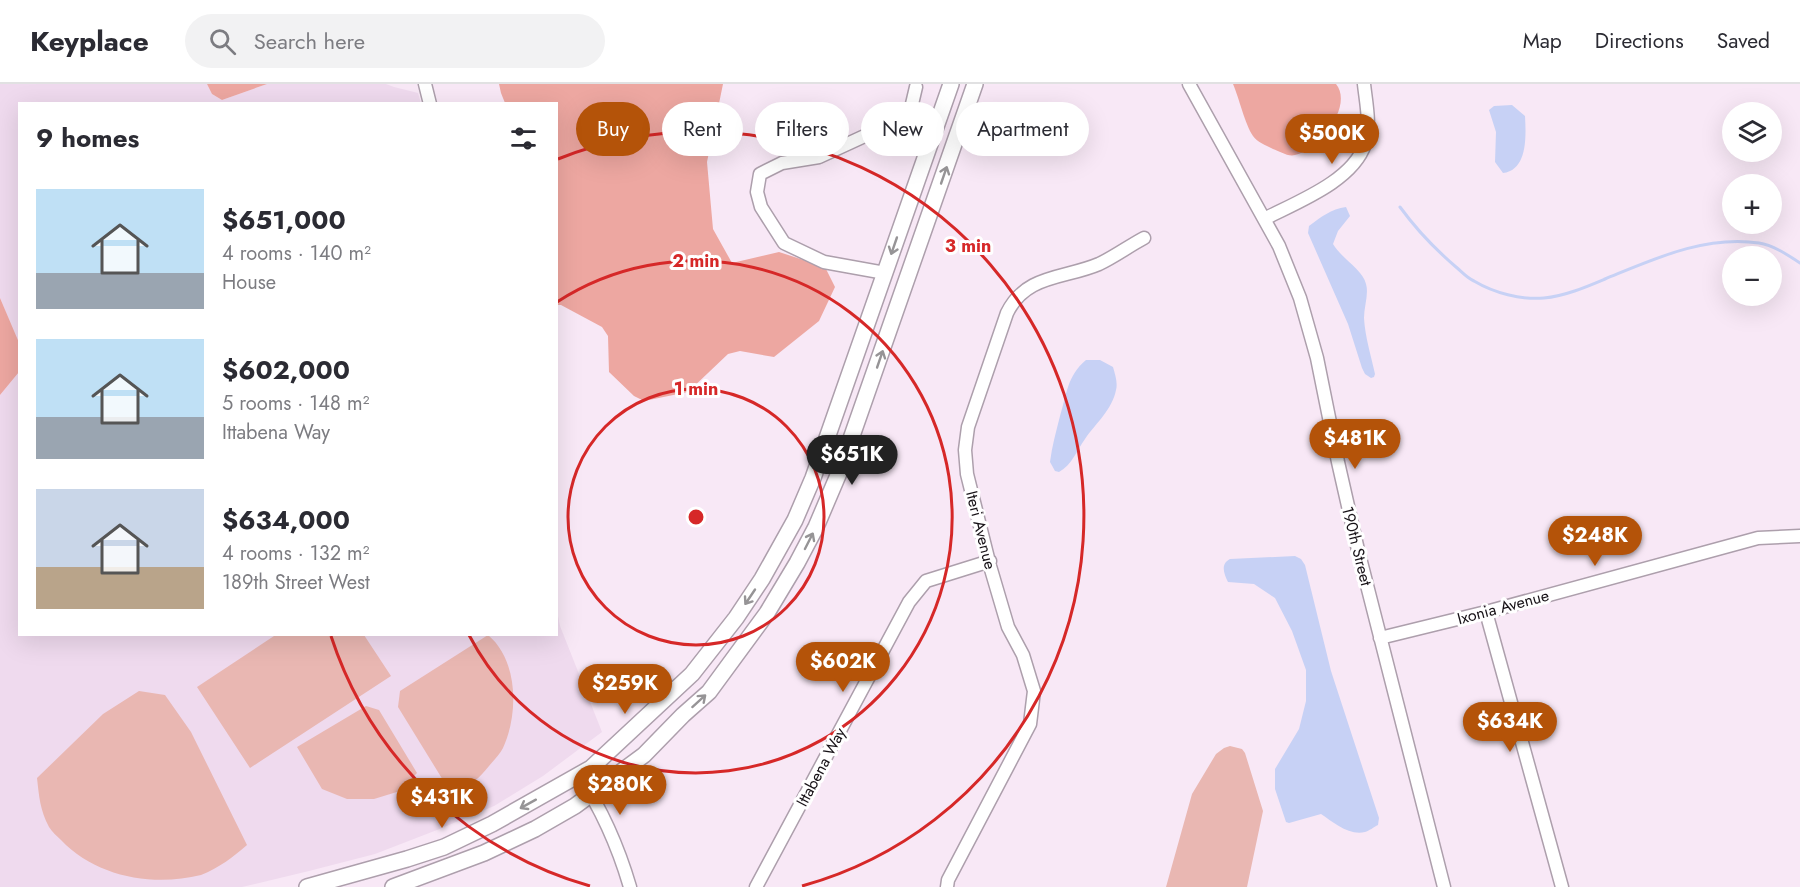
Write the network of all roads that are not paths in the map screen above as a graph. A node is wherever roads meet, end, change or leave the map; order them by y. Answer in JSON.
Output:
{"nodes":[{"id":1,"x":425,"y":84,"type":"edge"},
{"id":2,"x":951,"y":84,"type":"edge"},
{"id":3,"x":975,"y":84,"type":"edge"},
{"id":4,"x":1189,"y":84,"type":"edge"},
{"id":5,"x":1364,"y":84,"type":"edge"},
{"id":6,"x":916,"y":87,"type":"dead end"},
{"id":7,"x":430,"y":102,"type":"edge"},
{"id":8,"x":1264,"y":219,"type":"junction"},
{"id":9,"x":1144,"y":238,"type":"dead end"},
{"id":10,"x":885,"y":273,"type":"junction"},
{"id":11,"x":1800,"y":536,"type":"edge"},
{"id":12,"x":990,"y":561,"type":"junction"},
{"id":13,"x":1486,"y":612,"type":"junction"},
{"id":14,"x":1380,"y":638,"type":"junction"},
{"id":15,"x":579,"y":775,"type":"junction"},
{"id":16,"x":591,"y":794,"type":"junction"},
{"id":17,"x":308,"y":887,"type":"edge"},
{"id":18,"x":393,"y":887,"type":"edge"},
{"id":19,"x":630,"y":887,"type":"edge"},
{"id":20,"x":756,"y":887,"type":"edge"},
{"id":21,"x":947,"y":887,"type":"edge"},
{"id":22,"x":1444,"y":887,"type":"edge"},
{"id":23,"x":1562,"y":887,"type":"edge"}],
"edges":[{"from":1,"to":7,"type":"street"},
{"from":2,"to":10,"type":"main road","one_way":true},
{"from":16,"to":3,"type":"main road","one_way":true},
{"from":4,"to":8,"type":"street","name":"190th Street"},
{"from":5,"to":8,"type":"street"},
{"from":6,"to":10,"type":"street"},
{"from":8,"to":14,"type":"street","name":"190th Street"},
{"from":9,"to":12,"type":"street","name":"Iteri Avenue"},
{"from":10,"to":15,"type":"main road","one_way":true},
{"from":11,"to":13,"type":"street","name":"Ixonia Avenue"},
{"from":12,"to":20,"type":"street","name":"Ittabena Way"},
{"from":12,"to":21,"type":"street","name":"Iteri Avenue"},
{"from":13,"to":14,"type":"street","name":"Ixonia Avenue"},
{"from":13,"to":23,"type":"street"},
{"from":14,"to":22,"type":"street","name":"190th Street"},
{"from":15,"to":16,"type":"street"},
{"from":15,"to":17,"type":"main road","one_way":true},
{"from":16,"to":18,"type":"main road"},
{"from":16,"to":19,"type":"street"}]}
